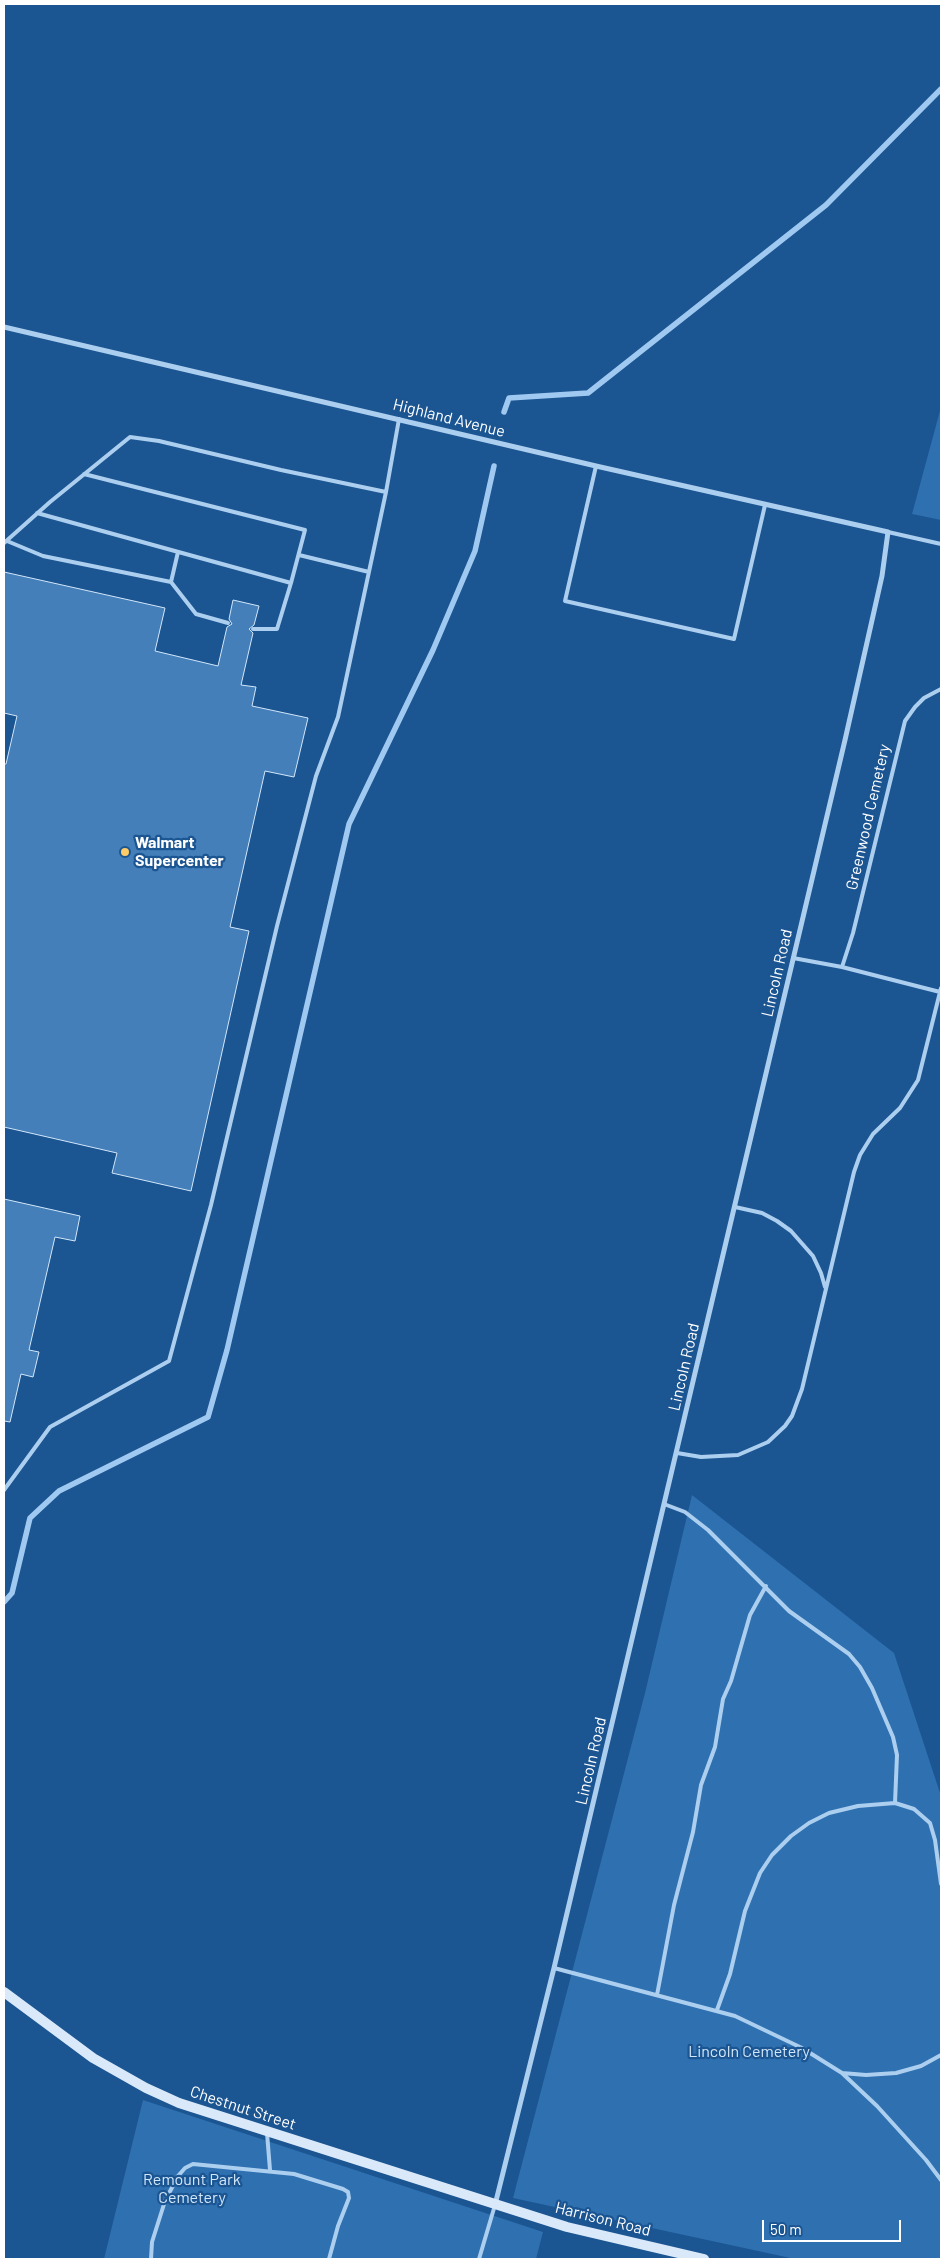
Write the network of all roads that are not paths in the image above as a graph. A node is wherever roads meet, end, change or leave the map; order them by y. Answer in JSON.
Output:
{"nodes":[{"id":1,"x":4,"y":327,"type":"edge"},
{"id":2,"x":399,"y":419,"type":"junction"},
{"id":3,"x":596,"y":466,"type":"junction"},
{"id":4,"x":84,"y":474,"type":"junction"},
{"id":5,"x":386,"y":492,"type":"junction"},
{"id":6,"x":765,"y":504,"type":"junction"},
{"id":7,"x":37,"y":513,"type":"junction"},
{"id":8,"x":888,"y":532,"type":"junction"},
{"id":9,"x":5,"y":542,"type":"edge"},
{"id":10,"x":941,"y":544,"type":"edge"},
{"id":11,"x":178,"y":552,"type":"junction"},
{"id":12,"x":299,"y":555,"type":"junction"},
{"id":13,"x":369,"y":572,"type":"junction"},
{"id":14,"x":171,"y":582,"type":"junction"},
{"id":15,"x":291,"y":583,"type":"junction"},
{"id":16,"x":228,"y":623,"type":"dead end"},
{"id":17,"x":254,"y":628,"type":"dead end"},
{"id":18,"x":941,"y":689,"type":"edge"},
{"id":19,"x":793,"y":958,"type":"junction"},
{"id":20,"x":842,"y":967,"type":"junction"},
{"id":21,"x":941,"y":990,"type":"edge"},
{"id":22,"x":735,"y":1207,"type":"junction"},
{"id":23,"x":825,"y":1289,"type":"junction"},
{"id":24,"x":677,"y":1453,"type":"junction"},
{"id":25,"x":4,"y":1490,"type":"edge"},
{"id":26,"x":664,"y":1504,"type":"junction"},
{"id":27,"x":766,"y":1586,"type":"junction"},
{"id":28,"x":895,"y":1804,"type":"junction"},
{"id":29,"x":941,"y":1884,"type":"edge"},
{"id":30,"x":554,"y":1968,"type":"junction"},
{"id":31,"x":4,"y":1992,"type":"edge"},
{"id":32,"x":657,"y":1995,"type":"junction"},
{"id":33,"x":717,"y":2010,"type":"junction"},
{"id":34,"x":941,"y":2055,"type":"edge"},
{"id":35,"x":842,"y":2073,"type":"junction"},
{"id":36,"x":266,"y":2132,"type":"junction"},
{"id":37,"x":270,"y":2170,"type":"junction"},
{"id":38,"x":941,"y":2180,"type":"edge"},
{"id":39,"x":495,"y":2205,"type":"junction"},
{"id":40,"x":151,"y":2259,"type":"edge"},
{"id":41,"x":329,"y":2259,"type":"edge"},
{"id":42,"x":479,"y":2259,"type":"edge"},
{"id":43,"x":704,"y":2259,"type":"edge"}],
"edges":[{"from":1,"to":2,"type":"street","name":"Highland Avenue"},
{"from":2,"to":3,"type":"street","name":"Highland Avenue"},
{"from":2,"to":5,"type":"lane"},
{"from":3,"to":6,"type":"street","name":"Highland Avenue"},
{"from":3,"to":6,"type":"lane"},
{"from":4,"to":5,"type":"lane"},
{"from":4,"to":7,"type":"lane"},
{"from":4,"to":12,"type":"lane"},
{"from":5,"to":13,"type":"lane"},
{"from":6,"to":8,"type":"street","name":"Highland Avenue"},
{"from":7,"to":9,"type":"lane"},
{"from":7,"to":11,"type":"lane"},
{"from":8,"to":10,"type":"lane"},
{"from":8,"to":19,"type":"street","name":"Lincoln Road"},
{"from":9,"to":14,"type":"lane"},
{"from":11,"to":14,"type":"lane"},
{"from":11,"to":15,"type":"lane"},
{"from":12,"to":13,"type":"lane"},
{"from":12,"to":15,"type":"lane"},
{"from":13,"to":25,"type":"lane"},
{"from":14,"to":16,"type":"lane"},
{"from":15,"to":17,"type":"lane"},
{"from":18,"to":20,"type":"lane","name":"Greenwood Cemetery"},
{"from":19,"to":20,"type":"lane"},
{"from":19,"to":22,"type":"street","name":"Lincoln Road"},
{"from":20,"to":21,"type":"lane"},
{"from":21,"to":23,"type":"lane"},
{"from":22,"to":23,"type":"lane"},
{"from":22,"to":24,"type":"street","name":"Lincoln Road"},
{"from":23,"to":24,"type":"lane"},
{"from":24,"to":26,"type":"street","name":"Lincoln Road"},
{"from":26,"to":27,"type":"lane"},
{"from":26,"to":30,"type":"street","name":"Lincoln Road"},
{"from":27,"to":28,"type":"lane"},
{"from":27,"to":32,"type":"lane"},
{"from":28,"to":29,"type":"lane"},
{"from":28,"to":33,"type":"lane"},
{"from":30,"to":32,"type":"lane"},
{"from":30,"to":39,"type":"street","name":"Lincoln Road"},
{"from":31,"to":36,"type":"street","name":"Chestnut Street"},
{"from":32,"to":33,"type":"lane"},
{"from":33,"to":35,"type":"lane"},
{"from":34,"to":35,"type":"lane"},
{"from":35,"to":38,"type":"lane"},
{"from":36,"to":37,"type":"lane"},
{"from":36,"to":39,"type":"street","name":"Chestnut Street"},
{"from":37,"to":40,"type":"lane"},
{"from":37,"to":41,"type":"lane"},
{"from":39,"to":42,"type":"lane"},
{"from":39,"to":43,"type":"street","name":"Harrison Road"}]}
